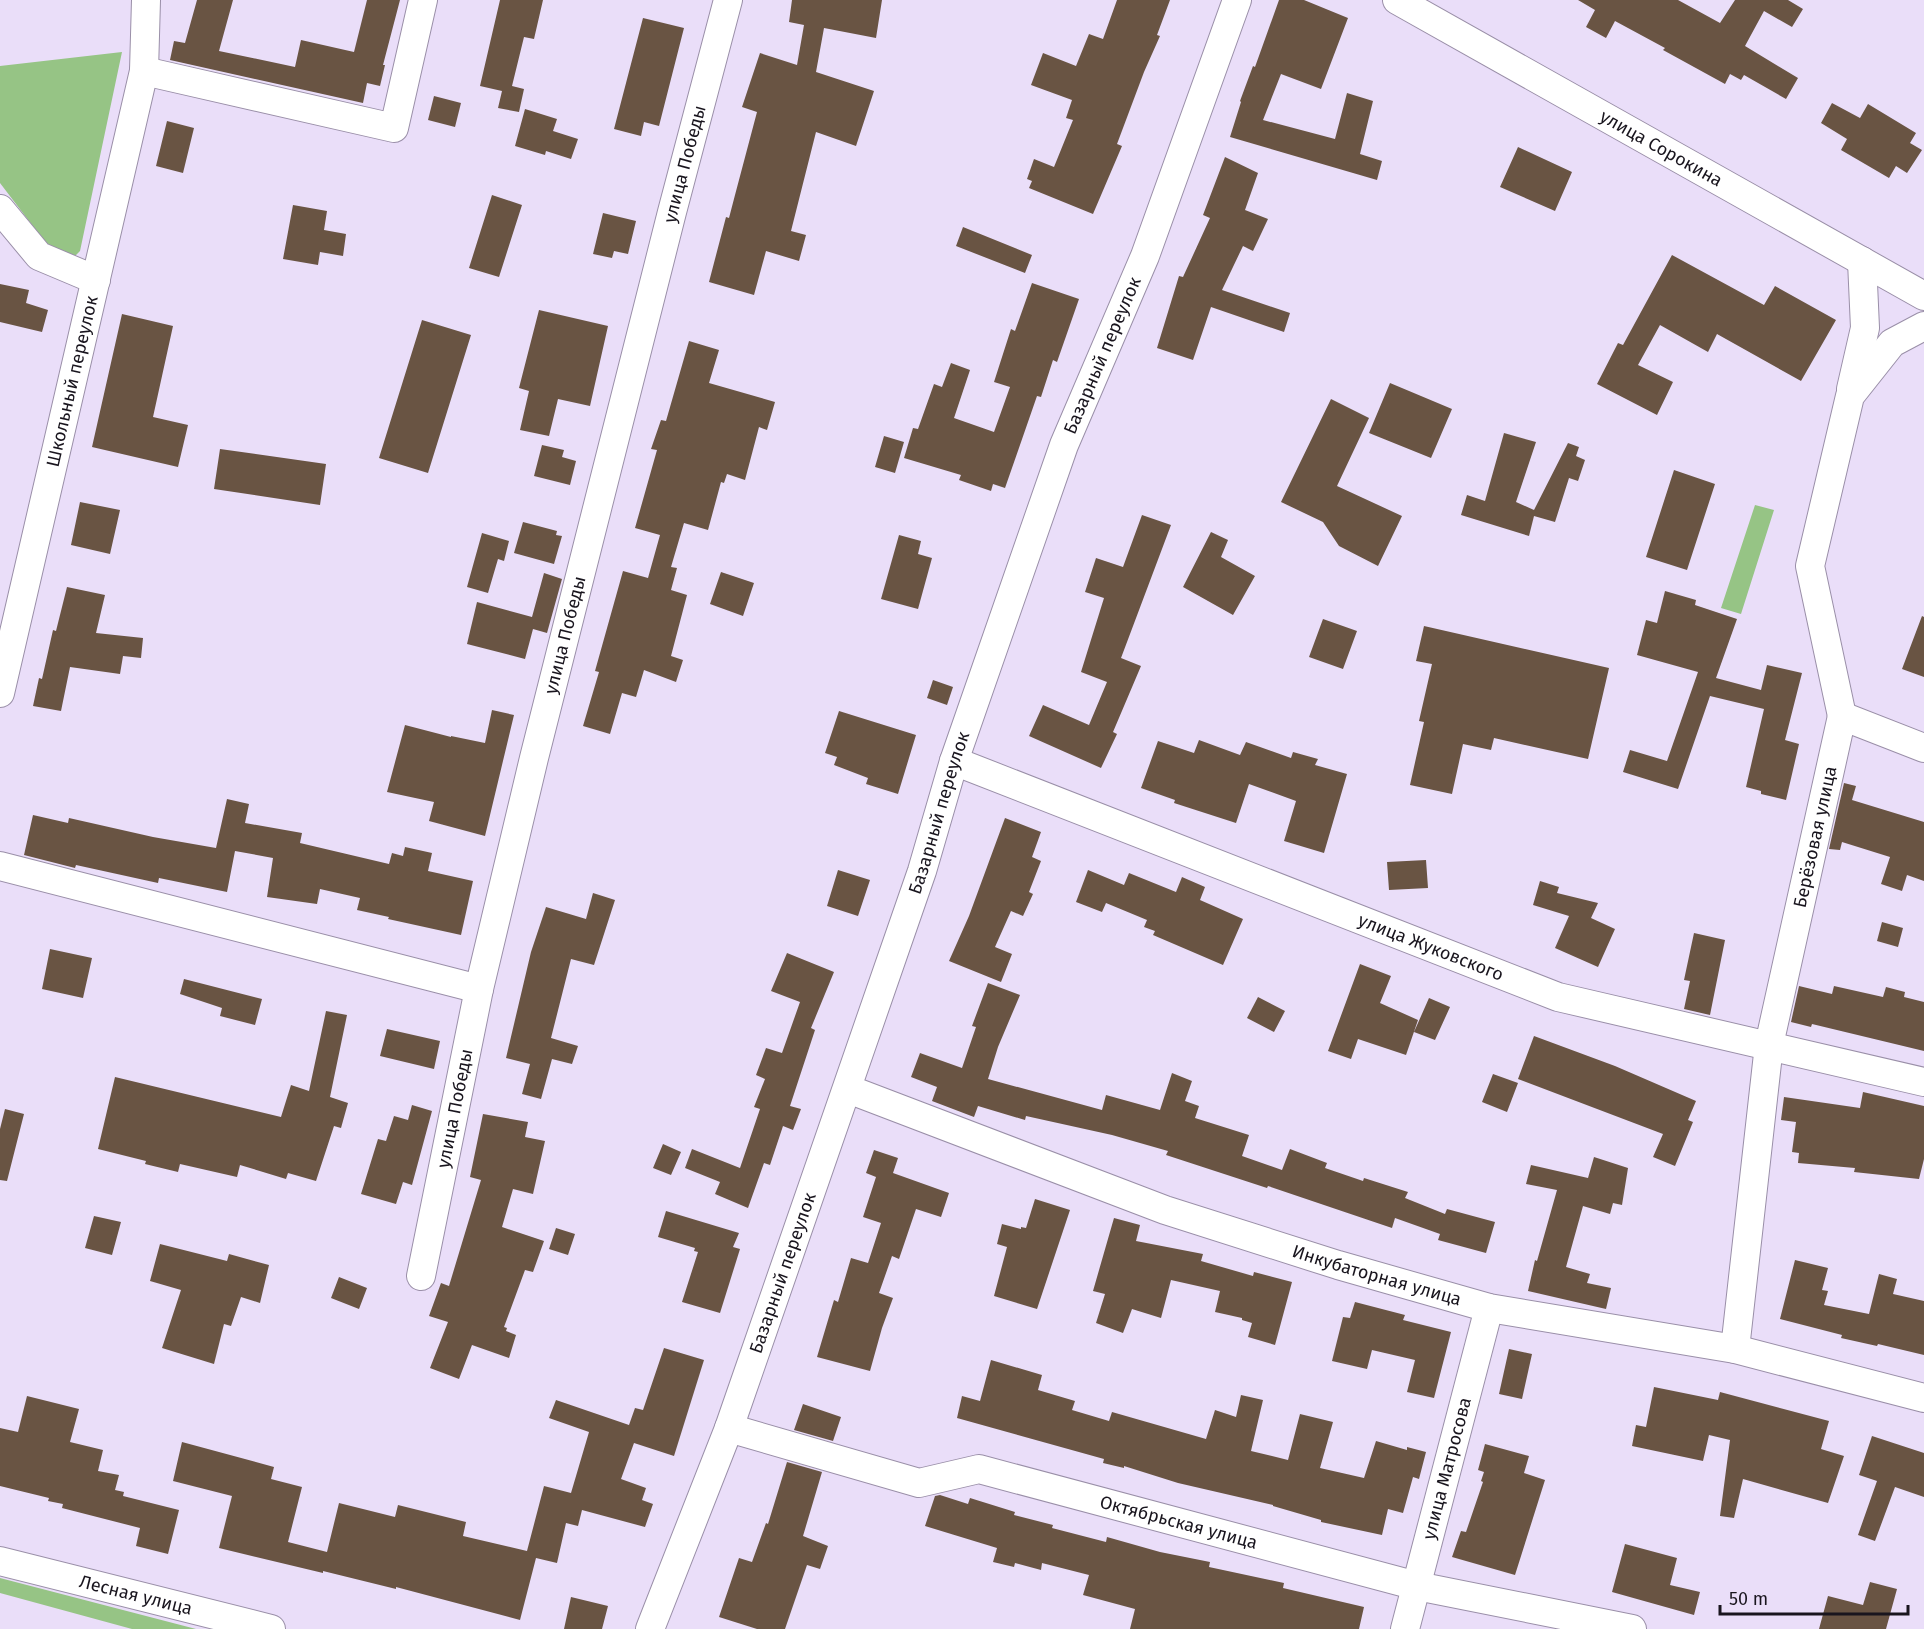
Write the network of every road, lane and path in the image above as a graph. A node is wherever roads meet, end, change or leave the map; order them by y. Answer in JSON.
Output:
{"nodes":[{"id":1,"x":147,"y":0,"type":"edge"},
{"id":2,"x":423,"y":0,"type":"edge"},
{"id":3,"x":728,"y":0,"type":"edge"},
{"id":4,"x":1237,"y":0,"type":"edge"},
{"id":5,"x":1397,"y":0,"type":"edge"},
{"id":6,"x":144,"y":72,"type":"junction"},
{"id":7,"x":0,"y":209,"type":"edge"},
{"id":8,"x":1862,"y":261,"type":"junction"},
{"id":9,"x":96,"y":280,"type":"junction"},
{"id":10,"x":1924,"y":296,"type":"edge"},
{"id":11,"x":1924,"y":326,"type":"edge"},
{"id":12,"x":1850,"y":396,"type":"junction"},
{"id":13,"x":0,"y":693,"type":"edge"},
{"id":14,"x":1842,"y":716,"type":"junction"},
{"id":15,"x":1924,"y":748,"type":"edge"},
{"id":16,"x":954,"y":761,"type":"junction"},
{"id":17,"x":0,"y":866,"type":"edge"},
{"id":18,"x":479,"y":989,"type":"junction"},
{"id":19,"x":1769,"y":1045,"type":"junction"},
{"id":20,"x":1924,"y":1082,"type":"edge"},
{"id":21,"x":848,"y":1089,"type":"junction"},
{"id":22,"x":421,"y":1276,"type":"dead end"},
{"id":23,"x":1489,"y":1308,"type":"junction"},
{"id":24,"x":1736,"y":1349,"type":"junction"},
{"id":25,"x":1924,"y":1398,"type":"edge"},
{"id":26,"x":729,"y":1428,"type":"junction"},
{"id":27,"x":0,"y":1561,"type":"edge"},
{"id":28,"x":1417,"y":1586,"type":"junction"},
{"id":29,"x":271,"y":1629,"type":"edge"},
{"id":30,"x":650,"y":1629,"type":"edge"},
{"id":31,"x":1405,"y":1629,"type":"edge"},
{"id":32,"x":1632,"y":1629,"type":"edge"}],
"edges":[{"from":1,"to":6,"type":"street","name":"Школьный переулок"},
{"from":2,"to":6,"type":"street"},
{"from":3,"to":18,"type":"street","name":"улица Победы"},
{"from":4,"to":16,"type":"street","name":"Базарный переулок"},
{"from":5,"to":8,"type":"street","name":"улица Сорокина"},
{"from":6,"to":9,"type":"street","name":"Школьный переулок"},
{"from":7,"to":9,"type":"street"},
{"from":8,"to":10,"type":"street","name":"улица Сорокина"},
{"from":8,"to":12,"type":"street"},
{"from":9,"to":13,"type":"street","name":"Школьный переулок"},
{"from":11,"to":12,"type":"street"},
{"from":12,"to":14,"type":"street"},
{"from":14,"to":15,"type":"street"},
{"from":14,"to":19,"type":"street","name":"Берёзовая улица"},
{"from":16,"to":19,"type":"street","name":"улица Жуковского"},
{"from":16,"to":21,"type":"street","name":"Базарный переулок"},
{"from":17,"to":18,"type":"street"},
{"from":18,"to":22,"type":"street","name":"улица Победы"},
{"from":19,"to":20,"type":"street","name":"улица Жуковского"},
{"from":19,"to":24,"type":"street","name":"Берёзовая улица"},
{"from":21,"to":23,"type":"street","name":"Инкубаторная улица"},
{"from":21,"to":26,"type":"street","name":"Базарный переулок"},
{"from":23,"to":24,"type":"street","name":"Инкубаторная улица"},
{"from":23,"to":28,"type":"street","name":"улица Матросова"},
{"from":24,"to":25,"type":"street","name":"Инкубаторная улица"},
{"from":26,"to":28,"type":"street","name":"Октябрьская улица"},
{"from":26,"to":30,"type":"street","name":"Базарный переулок"},
{"from":27,"to":29,"type":"street","name":"Лесная улица"},
{"from":28,"to":31,"type":"street","name":"улица Матросова"},
{"from":28,"to":32,"type":"street","name":"Октябрьская улица"}]}
